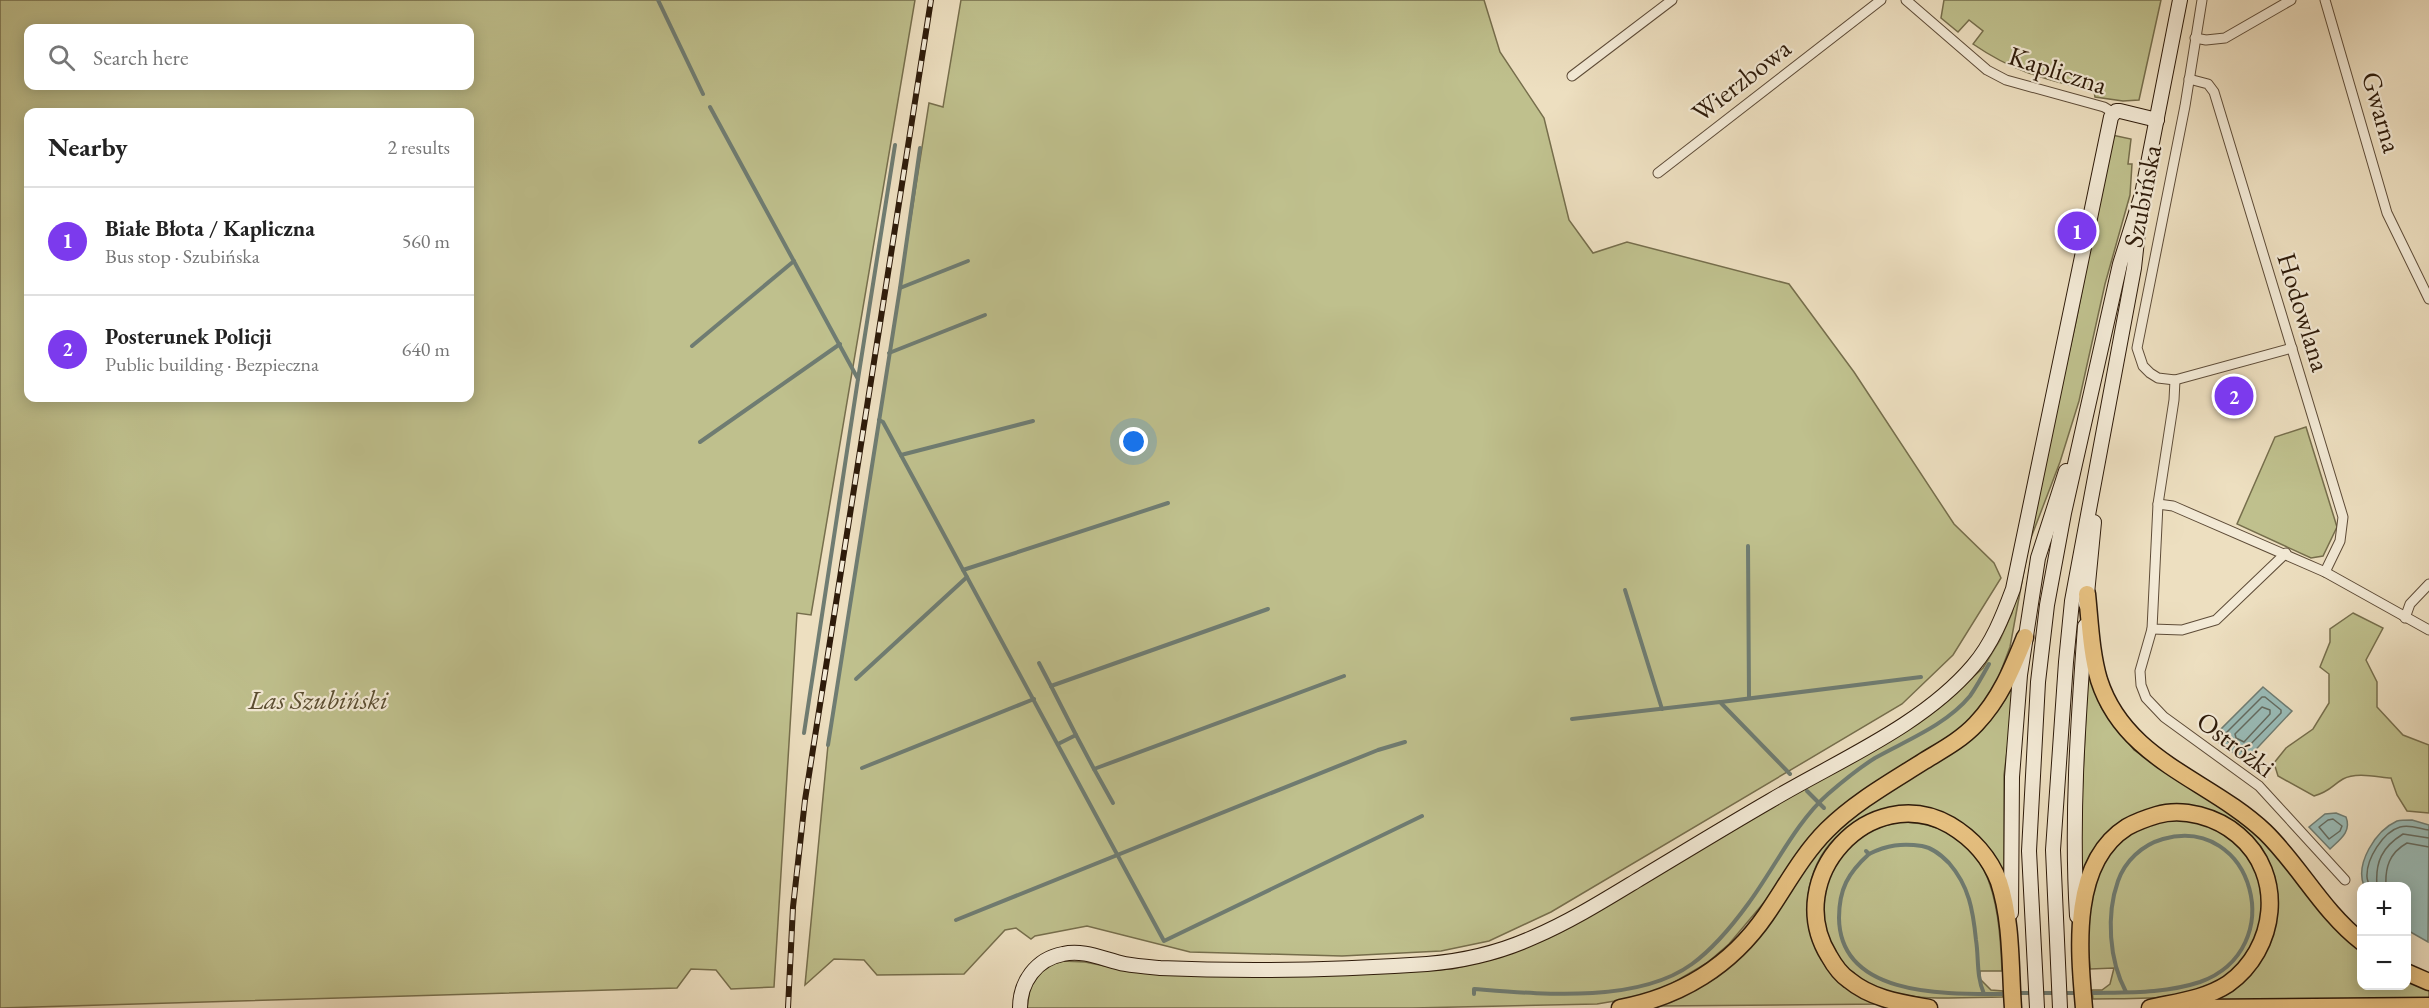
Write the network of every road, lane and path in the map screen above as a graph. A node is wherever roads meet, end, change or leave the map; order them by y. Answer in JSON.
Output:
{"nodes":[{"id":1,"x":1672,"y":0,"type":"edge"},
{"id":2,"x":1881,"y":0,"type":"edge"},
{"id":3,"x":1906,"y":0,"type":"edge"},
{"id":4,"x":2180,"y":0,"type":"edge"},
{"id":5,"x":2202,"y":0,"type":"edge"},
{"id":6,"x":2291,"y":0,"type":"edge"},
{"id":7,"x":2325,"y":0,"type":"edge"},
{"id":8,"x":2195,"y":38,"type":"junction"},
{"id":9,"x":1572,"y":76,"type":"dead end"},
{"id":10,"x":2189,"y":79,"type":"junction"},
{"id":11,"x":2114,"y":113,"type":"junction"},
{"id":12,"x":2157,"y":120,"type":"junction"},
{"id":13,"x":1658,"y":173,"type":"dead end"},
{"id":14,"x":2142,"y":194,"type":"junction"},
{"id":15,"x":2429,"y":299,"type":"edge"},
{"id":16,"x":2292,"y":348,"type":"junction"},
{"id":17,"x":2175,"y":380,"type":"junction"},
{"id":18,"x":2085,"y":424,"type":"junction"},
{"id":19,"x":2098,"y":454,"type":"junction"},
{"id":20,"x":2158,"y":504,"type":"junction"},
{"id":21,"x":2286,"y":554,"type":"junction"},
{"id":22,"x":2325,"y":572,"type":"junction"},
{"id":23,"x":2429,"y":584,"type":"edge"},
{"id":24,"x":2087,"y":594,"type":"junction"},
{"id":25,"x":2405,"y":618,"type":"junction"},
{"id":26,"x":2152,"y":629,"type":"junction"},
{"id":27,"x":2429,"y":630,"type":"edge"},
{"id":28,"x":2025,"y":637,"type":"junction"},
{"id":29,"x":2344,"y":880,"type":"dead end"},
{"id":30,"x":2357,"y":938,"type":"edge"},
{"id":31,"x":2079,"y":945,"type":"junction"},
{"id":32,"x":2010,"y":951,"type":"junction"},
{"id":33,"x":2411,"y":974,"type":"edge"},
{"id":34,"x":2429,"y":982,"type":"edge"},
{"id":35,"x":2429,"y":1006,"type":"edge"},
{"id":36,"x":1020,"y":1008,"type":"edge"},
{"id":37,"x":1620,"y":1008,"type":"edge"},
{"id":38,"x":1929,"y":1008,"type":"edge"},
{"id":39,"x":2013,"y":1008,"type":"edge"},
{"id":40,"x":2037,"y":1008,"type":"edge"},
{"id":41,"x":2060,"y":1008,"type":"edge"},
{"id":42,"x":2084,"y":1008,"type":"edge"},
{"id":43,"x":2150,"y":1008,"type":"edge"},
{"id":44,"x":2198,"y":1008,"type":"edge"}],
"edges":[{"from":1,"to":9,"type":"street"},
{"from":2,"to":13,"type":"street","name":"Wierzbowa"},
{"from":3,"to":11,"type":"street","name":"Kapliczna"},
{"from":4,"to":12,"type":"main road","name":"Szubińska"},
{"from":5,"to":8,"type":"street","name":"Szubińska"},
{"from":6,"to":8,"type":"street"},
{"from":7,"to":15,"type":"street","name":"Gwarna"},
{"from":8,"to":10,"type":"street","name":"Szubińska"},
{"from":10,"to":16,"type":"street","name":"Hodowlana"},
{"from":10,"to":17,"type":"street","name":"Szubińska"},
{"from":11,"to":12,"type":"main road"},
{"from":11,"to":36,"type":"main road"},
{"from":12,"to":14,"type":"main road","name":"Szubińska"},
{"from":14,"to":18,"type":"main road","name":"Szubińska"},
{"from":14,"to":19,"type":"main road","name":"Szubińska"},
{"from":16,"to":17,"type":"street"},
{"from":16,"to":22,"type":"street","name":"Hodowlana"},
{"from":17,"to":20,"type":"street","name":"Ostróżki"},
{"from":18,"to":28,"type":"main road"},
{"from":18,"to":40,"type":"main road"},
{"from":19,"to":24,"type":"main road"},
{"from":19,"to":41,"type":"main road"},
{"from":20,"to":21,"type":"street"},
{"from":20,"to":26,"type":"street","name":"Ostróżki"},
{"from":21,"to":22,"type":"street"},
{"from":21,"to":26,"type":"street"},
{"from":22,"to":25,"type":"street"},
{"from":23,"to":25,"type":"street"},
{"from":24,"to":30,"type":"highway"},
{"from":24,"to":31,"type":"main road"},
{"from":25,"to":27,"type":"street"},
{"from":26,"to":29,"type":"street","name":"Ostróżki"},
{"from":28,"to":32,"type":"main road"},
{"from":28,"to":37,"type":"highway"},
{"from":31,"to":42,"type":"highway"},
{"from":31,"to":43,"type":"highway"},
{"from":32,"to":38,"type":"highway"},
{"from":32,"to":39,"type":"highway"},
{"from":33,"to":34,"type":"highway"},
{"from":35,"to":44,"type":"highway"}]}
